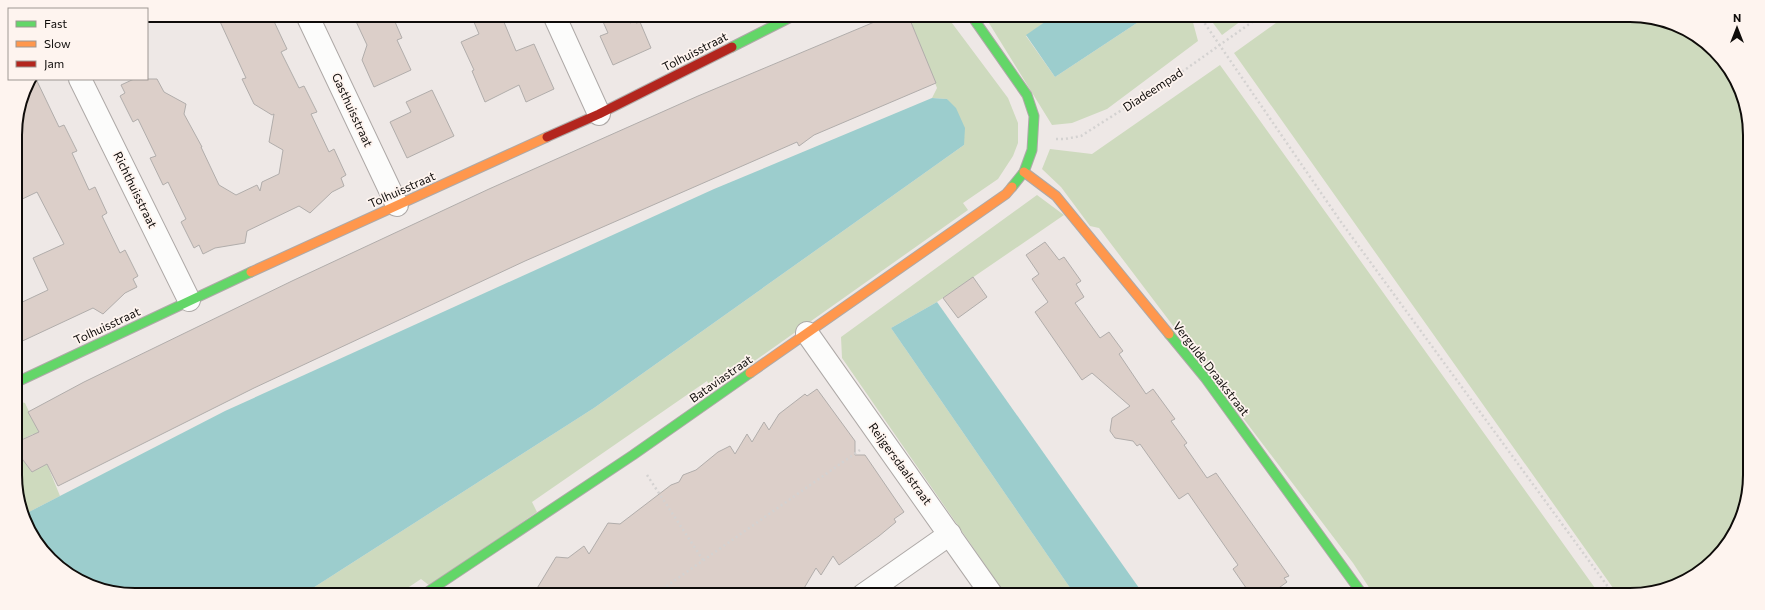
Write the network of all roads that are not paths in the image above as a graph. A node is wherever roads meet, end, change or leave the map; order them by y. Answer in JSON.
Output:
{"nodes":[{"id":1,"x":310,"y":22,"type":"edge"},
{"id":2,"x":557,"y":22,"type":"edge"},
{"id":3,"x":781,"y":22,"type":"edge"},
{"id":4,"x":976,"y":22,"type":"edge"},
{"id":5,"x":80,"y":80,"type":"edge"},
{"id":6,"x":599,"y":114,"type":"junction"},
{"id":7,"x":1024,"y":172,"type":"junction"},
{"id":8,"x":397,"y":205,"type":"junction"},
{"id":9,"x":189,"y":300,"type":"junction"},
{"id":10,"x":807,"y":333,"type":"junction"},
{"id":11,"x":22,"y":380,"type":"edge"},
{"id":12,"x":950,"y":534,"type":"junction"},
{"id":13,"x":434,"y":588,"type":"edge"},
{"id":14,"x":874,"y":588,"type":"edge"},
{"id":15,"x":987,"y":588,"type":"edge"},
{"id":16,"x":1358,"y":588,"type":"edge"}],
"edges":[{"from":1,"to":8,"type":"street","name":"Gasthuisstraat"},
{"from":2,"to":6,"type":"street"},
{"from":3,"to":6,"type":"street","name":"Tolhuisstraat"},
{"from":4,"to":7,"type":"street"},
{"from":5,"to":9,"type":"street","name":"Richthuisstraat"},
{"from":6,"to":8,"type":"street","name":"Tolhuisstraat"},
{"from":7,"to":10,"type":"street","name":"Bataviastraat"},
{"from":7,"to":16,"type":"street","name":"Vergulde Draakstraat"},
{"from":8,"to":9,"type":"street","name":"Tolhuisstraat"},
{"from":9,"to":11,"type":"street","name":"Tolhuisstraat"},
{"from":10,"to":12,"type":"street","name":"Reijgersdaalstraat"},
{"from":10,"to":13,"type":"street","name":"Bataviastraat"},
{"from":12,"to":14,"type":"street"},
{"from":12,"to":15,"type":"street","name":"Reijgersdaalstraat"}]}
